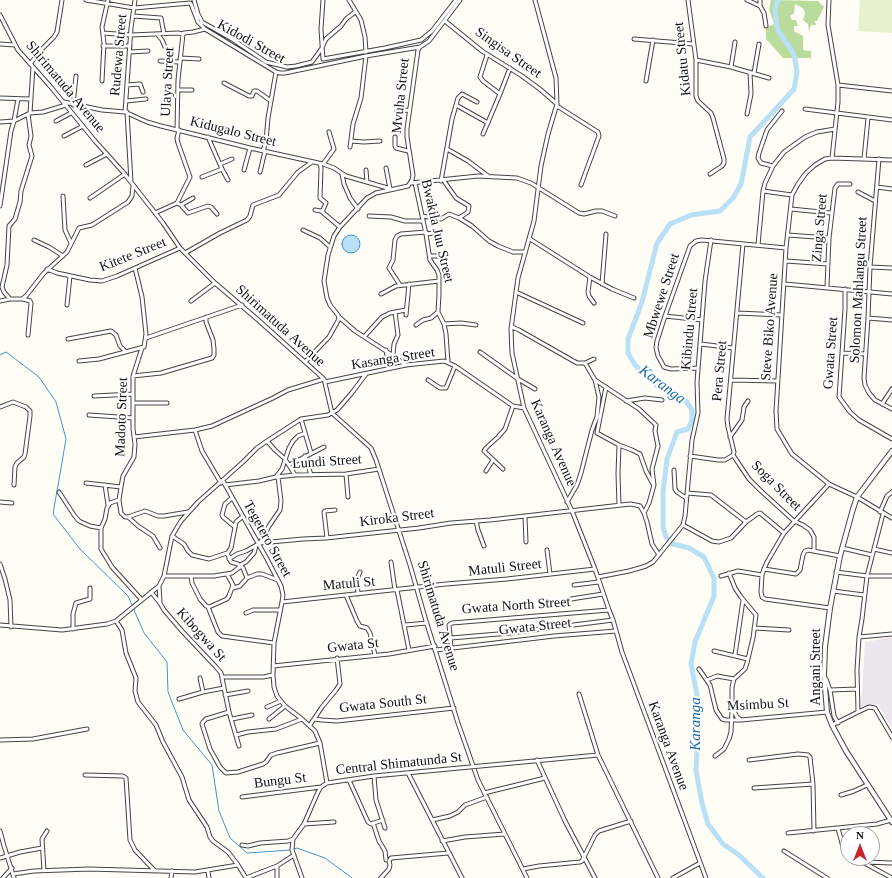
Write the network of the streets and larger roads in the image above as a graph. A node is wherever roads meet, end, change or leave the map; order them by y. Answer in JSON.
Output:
{"nodes":[{"id":1,"x":62,"y":0,"type":"edge"},
{"id":2,"x":86,"y":0,"type":"edge"},
{"id":3,"x":135,"y":0,"type":"edge"},
{"id":4,"x":194,"y":0,"type":"edge"},
{"id":5,"x":323,"y":0,"type":"edge"},
{"id":6,"x":349,"y":0,"type":"edge"},
{"id":7,"x":456,"y":0,"type":"edge"},
{"id":8,"x":460,"y":0,"type":"edge"},
{"id":9,"x":535,"y":0,"type":"edge"},
{"id":10,"x":688,"y":0,"type":"edge"},
{"id":11,"x":747,"y":0,"type":"edge"},
{"id":12,"x":760,"y":0,"type":"edge"},
{"id":13,"x":829,"y":0,"type":"edge"},
{"id":14,"x":754,"y":1,"type":"edge"},
{"id":15,"x":108,"y":2,"type":"edge"},
{"id":16,"x":760,"y":6,"type":"junction"},
{"id":17,"x":134,"y":8,"type":"junction"},
{"id":18,"x":355,"y":12,"type":"junction"},
{"id":19,"x":0,"y":15,"type":"edge"},
{"id":20,"x":133,"y":16,"type":"junction"},
{"id":21,"x":445,"y":21,"type":"junction"},
{"id":22,"x":766,"y":26,"type":"dead end"},
{"id":23,"x":205,"y":29,"type":"junction"},
{"id":24,"x":103,"y":33,"type":"junction"},
{"id":25,"x":157,"y":34,"type":"junction"},
{"id":26,"x":164,"y":34,"type":"junction"},
{"id":27,"x":183,"y":34,"type":"junction"},
{"id":28,"x":131,"y":36,"type":"junction"},
{"id":29,"x":634,"y":39,"type":"dead end"},
{"id":30,"x":653,"y":40,"type":"junction"},
{"id":31,"x":735,"y":42,"type":"dead end"},
{"id":32,"x":0,"y":44,"type":"edge"},
{"id":33,"x":693,"y":44,"type":"junction"},
{"id":34,"x":758,"y":44,"type":"dead end"},
{"id":35,"x":15,"y":45,"type":"junction"},
{"id":36,"x":103,"y":46,"type":"junction"},
{"id":37,"x":130,"y":46,"type":"junction"},
{"id":38,"x":420,"y":46,"type":"junction"},
{"id":39,"x":165,"y":47,"type":"dead end"},
{"id":40,"x":322,"y":48,"type":"junction"},
{"id":41,"x":148,"y":51,"type":"dead end"},
{"id":42,"x":129,"y":52,"type":"junction"},
{"id":43,"x":366,"y":54,"type":"junction"},
{"id":44,"x":487,"y":55,"type":"junction"},
{"id":45,"x":323,"y":59,"type":"junction"},
{"id":46,"x":180,"y":60,"type":"junction"},
{"id":47,"x":199,"y":60,"type":"dead end"},
{"id":48,"x":696,"y":60,"type":"junction"},
{"id":49,"x":160,"y":61,"type":"dead end"},
{"id":50,"x":30,"y":64,"type":"junction"},
{"id":51,"x":324,"y":65,"type":"junction"},
{"id":52,"x":33,"y":67,"type":"junction"},
{"id":53,"x":731,"y":67,"type":"junction"},
{"id":54,"x":510,"y":68,"type":"junction"},
{"id":55,"x":276,"y":72,"type":"junction"},
{"id":56,"x":750,"y":72,"type":"junction"},
{"id":57,"x":754,"y":73,"type":"junction"},
{"id":58,"x":76,"y":76,"type":"dead end"},
{"id":59,"x":769,"y":78,"type":"dead end"},
{"id":60,"x":102,"y":81,"type":"dead end"},
{"id":61,"x":646,"y":81,"type":"dead end"},
{"id":62,"x":224,"y":83,"type":"dead end"},
{"id":63,"x":127,"y":85,"type":"junction"},
{"id":64,"x":838,"y":85,"type":"junction"},
{"id":65,"x":178,"y":90,"type":"junction"},
{"id":66,"x":192,"y":90,"type":"dead end"},
{"id":67,"x":892,"y":91,"type":"edge"},
{"id":68,"x":143,"y":92,"type":"dead end"},
{"id":69,"x":500,"y":94,"type":"junction"},
{"id":70,"x":0,"y":98,"type":"edge"},
{"id":71,"x":146,"y":98,"type":"dead end"},
{"id":72,"x":18,"y":99,"type":"junction"},
{"id":73,"x":30,"y":99,"type":"junction"},
{"id":74,"x":271,"y":101,"type":"junction"},
{"id":75,"x":126,"y":102,"type":"junction"},
{"id":76,"x":477,"y":102,"type":"dead end"},
{"id":77,"x":65,"y":104,"type":"junction"},
{"id":78,"x":73,"y":104,"type":"junction"},
{"id":79,"x":456,"y":105,"type":"junction"},
{"id":80,"x":557,"y":105,"type":"junction"},
{"id":81,"x":410,"y":110,"type":"junction"},
{"id":82,"x":805,"y":110,"type":"dead end"},
{"id":83,"x":397,"y":111,"type":"dead end"},
{"id":84,"x":782,"y":111,"type":"dead end"},
{"id":85,"x":126,"y":112,"type":"junction"},
{"id":86,"x":72,"y":113,"type":"junction"},
{"id":87,"x":837,"y":113,"type":"junction"},
{"id":88,"x":29,"y":114,"type":"junction"},
{"id":89,"x":747,"y":114,"type":"dead end"},
{"id":90,"x":868,"y":118,"type":"junction"},
{"id":91,"x":891,"y":119,"type":"edge"},
{"id":92,"x":14,"y":121,"type":"junction"},
{"id":93,"x":56,"y":121,"type":"dead end"},
{"id":94,"x":0,"y":122,"type":"edge"},
{"id":95,"x":488,"y":122,"type":"junction"},
{"id":96,"x":83,"y":126,"type":"junction"},
{"id":97,"x":835,"y":129,"type":"junction"},
{"id":98,"x":178,"y":130,"type":"junction"},
{"id":99,"x":329,"y":132,"type":"dead end"},
{"id":100,"x":483,"y":134,"type":"dead end"},
{"id":101,"x":64,"y":136,"type":"dead end"},
{"id":102,"x":208,"y":137,"type":"junction"},
{"id":103,"x":395,"y":137,"type":"dead end"},
{"id":104,"x":351,"y":141,"type":"junction"},
{"id":105,"x":380,"y":141,"type":"dead end"},
{"id":106,"x":350,"y":147,"type":"dead end"},
{"id":107,"x":250,"y":148,"type":"junction"},
{"id":108,"x":447,"y":149,"type":"junction"},
{"id":109,"x":264,"y":151,"type":"junction"},
{"id":110,"x":408,"y":151,"type":"junction"},
{"id":111,"x":107,"y":154,"type":"junction"},
{"id":112,"x":832,"y":158,"type":"junction"},
{"id":113,"x":864,"y":158,"type":"junction"},
{"id":114,"x":232,"y":159,"type":"dead end"},
{"id":115,"x":879,"y":159,"type":"junction"},
{"id":116,"x":892,"y":160,"type":"edge"},
{"id":117,"x":312,"y":162,"type":"junction"},
{"id":118,"x":220,"y":164,"type":"junction"},
{"id":119,"x":322,"y":164,"type":"junction"},
{"id":120,"x":86,"y":165,"type":"dead end"},
{"id":121,"x":773,"y":166,"type":"junction"},
{"id":122,"x":222,"y":168,"type":"junction"},
{"id":123,"x":386,"y":168,"type":"dead end"},
{"id":124,"x":244,"y":170,"type":"dead end"},
{"id":125,"x":366,"y":170,"type":"dead end"},
{"id":126,"x":260,"y":172,"type":"dead end"},
{"id":127,"x":125,"y":174,"type":"junction"},
{"id":128,"x":342,"y":174,"type":"junction"},
{"id":129,"x":710,"y":174,"type":"dead end"},
{"id":130,"x":413,"y":175,"type":"junction"},
{"id":131,"x":488,"y":176,"type":"junction"},
{"id":132,"x":202,"y":178,"type":"dead end"},
{"id":133,"x":228,"y":180,"type":"dead end"},
{"id":134,"x":443,"y":181,"type":"junction"},
{"id":135,"x":366,"y":182,"type":"junction"},
{"id":136,"x":411,"y":183,"type":"junction"},
{"id":137,"x":415,"y":183,"type":"junction"},
{"id":138,"x":132,"y":184,"type":"junction"},
{"id":139,"x":850,"y":184,"type":"dead end"},
{"id":140,"x":581,"y":185,"type":"dead end"},
{"id":141,"x":877,"y":187,"type":"junction"},
{"id":142,"x":538,"y":188,"type":"junction"},
{"id":143,"x":390,"y":189,"type":"junction"},
{"id":144,"x":395,"y":189,"type":"junction"},
{"id":145,"x":892,"y":189,"type":"edge"},
{"id":146,"x":763,"y":191,"type":"junction"},
{"id":147,"x":858,"y":192,"type":"dead end"},
{"id":148,"x":792,"y":195,"type":"junction"},
{"id":149,"x":63,"y":196,"type":"dead end"},
{"id":150,"x":90,"y":198,"type":"dead end"},
{"id":151,"x":194,"y":198,"type":"dead end"},
{"id":152,"x":875,"y":201,"type":"junction"},
{"id":153,"x":177,"y":203,"type":"junction"},
{"id":154,"x":181,"y":205,"type":"junction"},
{"id":155,"x":0,"y":206,"type":"edge"},
{"id":156,"x":358,"y":208,"type":"junction"},
{"id":157,"x":791,"y":209,"type":"junction"},
{"id":158,"x":315,"y":210,"type":"dead end"},
{"id":159,"x":322,"y":212,"type":"junction"},
{"id":160,"x":155,"y":213,"type":"junction"},
{"id":161,"x":832,"y":213,"type":"junction"},
{"id":162,"x":217,"y":214,"type":"dead end"},
{"id":163,"x":369,"y":216,"type":"dead end"},
{"id":164,"x":422,"y":216,"type":"junction"},
{"id":165,"x":615,"y":216,"type":"dead end"},
{"id":166,"x":459,"y":218,"type":"junction"},
{"id":167,"x":423,"y":221,"type":"junction"},
{"id":168,"x":340,"y":227,"type":"junction"},
{"id":169,"x":303,"y":230,"type":"dead end"},
{"id":170,"x":441,"y":232,"type":"dead end"},
{"id":171,"x":426,"y":233,"type":"junction"},
{"id":172,"x":606,"y":234,"type":"dead end"},
{"id":173,"x":788,"y":235,"type":"junction"},
{"id":174,"x":829,"y":238,"type":"junction"},
{"id":175,"x":530,"y":239,"type":"junction"},
{"id":176,"x":34,"y":240,"type":"dead end"},
{"id":177,"x":711,"y":240,"type":"junction"},
{"id":178,"x":71,"y":243,"type":"junction"},
{"id":179,"x":743,"y":244,"type":"junction"},
{"id":180,"x":758,"y":245,"type":"junction"},
{"id":181,"x":330,"y":247,"type":"junction"},
{"id":182,"x":180,"y":248,"type":"junction"},
{"id":183,"x":786,"y":248,"type":"junction"},
{"id":184,"x":526,"y":252,"type":"junction"},
{"id":185,"x":185,"y":253,"type":"junction"},
{"id":186,"x":63,"y":256,"type":"junction"},
{"id":187,"x":430,"y":256,"type":"junction"},
{"id":188,"x":442,"y":256,"type":"dead end"},
{"id":189,"x":786,"y":261,"type":"junction"},
{"id":190,"x":828,"y":264,"type":"junction"},
{"id":191,"x":870,"y":267,"type":"junction"},
{"id":192,"x":135,"y":268,"type":"junction"},
{"id":193,"x":892,"y":268,"type":"edge"},
{"id":194,"x":47,"y":270,"type":"junction"},
{"id":195,"x":70,"y":276,"type":"junction"},
{"id":196,"x":590,"y":277,"type":"junction"},
{"id":197,"x":439,"y":281,"type":"junction"},
{"id":198,"x":216,"y":283,"type":"junction"},
{"id":199,"x":409,"y":284,"type":"junction"},
{"id":200,"x":602,"y":284,"type":"junction"},
{"id":201,"x":785,"y":284,"type":"junction"},
{"id":202,"x":400,"y":285,"type":"junction"},
{"id":203,"x":827,"y":288,"type":"junction"},
{"id":204,"x":845,"y":289,"type":"junction"},
{"id":205,"x":516,"y":292,"type":"junction"},
{"id":206,"x":869,"y":292,"type":"junction"},
{"id":207,"x":381,"y":294,"type":"dead end"},
{"id":208,"x":892,"y":294,"type":"edge"},
{"id":209,"x":0,"y":296,"type":"edge"},
{"id":210,"x":634,"y":298,"type":"dead end"},
{"id":211,"x":10,"y":299,"type":"junction"},
{"id":212,"x":22,"y":299,"type":"junction"},
{"id":213,"x":2,"y":300,"type":"edge"},
{"id":214,"x":191,"y":301,"type":"dead end"},
{"id":215,"x":594,"y":303,"type":"dead end"},
{"id":216,"x":67,"y":305,"type":"dead end"},
{"id":217,"x":242,"y":305,"type":"junction"},
{"id":218,"x":406,"y":310,"type":"junction"},
{"id":219,"x":395,"y":312,"type":"junction"},
{"id":220,"x":438,"y":312,"type":"junction"},
{"id":221,"x":737,"y":313,"type":"junction"},
{"id":222,"x":406,"y":314,"type":"dead end"},
{"id":223,"x":782,"y":315,"type":"junction"},
{"id":224,"x":665,"y":316,"type":"junction"},
{"id":225,"x":206,"y":317,"type":"junction"},
{"id":226,"x":339,"y":317,"type":"junction"},
{"id":227,"x":868,"y":318,"type":"junction"},
{"id":228,"x":702,"y":320,"type":"junction"},
{"id":229,"x":892,"y":320,"type":"edge"},
{"id":230,"x":583,"y":323,"type":"dead end"},
{"id":231,"x":444,"y":324,"type":"junction"},
{"id":232,"x":416,"y":325,"type":"dead end"},
{"id":233,"x":476,"y":325,"type":"dead end"},
{"id":234,"x":512,"y":327,"type":"junction"},
{"id":235,"x":28,"y":334,"type":"dead end"},
{"id":236,"x":364,"y":337,"type":"junction"},
{"id":237,"x":146,"y":338,"type":"junction"},
{"id":238,"x":68,"y":339,"type":"dead end"},
{"id":239,"x":701,"y":344,"type":"junction"},
{"id":240,"x":142,"y":348,"type":"junction"},
{"id":241,"x":733,"y":348,"type":"junction"},
{"id":242,"x":386,"y":350,"type":"junction"},
{"id":243,"x":125,"y":351,"type":"junction"},
{"id":244,"x":480,"y":352,"type":"dead end"},
{"id":245,"x":842,"y":353,"type":"junction"},
{"id":246,"x":866,"y":354,"type":"junction"},
{"id":247,"x":393,"y":355,"type":"junction"},
{"id":248,"x":594,"y":359,"type":"dead end"},
{"id":249,"x":79,"y":362,"type":"dead end"},
{"id":250,"x":305,"y":362,"type":"junction"},
{"id":251,"x":448,"y":362,"type":"junction"},
{"id":252,"x":585,"y":363,"type":"junction"},
{"id":253,"x":406,"y":365,"type":"junction"},
{"id":254,"x":455,"y":366,"type":"junction"},
{"id":255,"x":389,"y":368,"type":"junction"},
{"id":256,"x":698,"y":368,"type":"junction"},
{"id":257,"x":366,"y":374,"type":"junction"},
{"id":258,"x":133,"y":376,"type":"junction"},
{"id":259,"x":518,"y":379,"type":"junction"},
{"id":260,"x":324,"y":380,"type":"junction"},
{"id":261,"x":428,"y":380,"type":"dead end"},
{"id":262,"x":595,"y":380,"type":"junction"},
{"id":263,"x":731,"y":380,"type":"junction"},
{"id":264,"x":777,"y":381,"type":"junction"},
{"id":265,"x":606,"y":387,"type":"junction"},
{"id":266,"x":892,"y":388,"type":"edge"},
{"id":267,"x":535,"y":389,"type":"dead end"},
{"id":268,"x":133,"y":394,"type":"junction"},
{"id":269,"x":94,"y":396,"type":"dead end"},
{"id":270,"x":662,"y":400,"type":"dead end"},
{"id":271,"x":626,"y":401,"type":"junction"},
{"id":272,"x":748,"y":401,"type":"dead end"},
{"id":273,"x":133,"y":403,"type":"junction"},
{"id":274,"x":167,"y":403,"type":"dead end"},
{"id":275,"x":882,"y":404,"type":"junction"},
{"id":276,"x":513,"y":406,"type":"junction"},
{"id":277,"x":0,"y":407,"type":"edge"},
{"id":278,"x":524,"y":408,"type":"junction"},
{"id":279,"x":892,"y":409,"type":"edge"},
{"id":280,"x":332,"y":413,"type":"junction"},
{"id":281,"x":89,"y":415,"type":"dead end"},
{"id":282,"x":133,"y":418,"type":"junction"},
{"id":283,"x":301,"y":420,"type":"junction"},
{"id":284,"x":195,"y":430,"type":"junction"},
{"id":285,"x":305,"y":433,"type":"junction"},
{"id":286,"x":134,"y":437,"type":"junction"},
{"id":287,"x":730,"y":438,"type":"junction"},
{"id":288,"x":892,"y":439,"type":"edge"},
{"id":289,"x":267,"y":441,"type":"junction"},
{"id":290,"x":619,"y":445,"type":"junction"},
{"id":291,"x":324,"y":447,"type":"dead end"},
{"id":292,"x":892,"y":451,"type":"edge"},
{"id":293,"x":311,"y":453,"type":"junction"},
{"id":294,"x":733,"y":455,"type":"junction"},
{"id":295,"x":306,"y":456,"type":"junction"},
{"id":296,"x":690,"y":456,"type":"junction"},
{"id":297,"x":285,"y":459,"type":"junction"},
{"id":298,"x":493,"y":460,"type":"junction"},
{"id":299,"x":289,"y":465,"type":"junction"},
{"id":300,"x":379,"y":469,"type":"junction"},
{"id":301,"x":503,"y":469,"type":"dead end"},
{"id":302,"x":486,"y":470,"type":"dead end"},
{"id":303,"x":674,"y":470,"type":"dead end"},
{"id":304,"x":346,"y":474,"type":"junction"},
{"id":305,"x":295,"y":475,"type":"junction"},
{"id":306,"x":311,"y":475,"type":"junction"},
{"id":307,"x":277,"y":477,"type":"junction"},
{"id":308,"x":222,"y":482,"type":"junction"},
{"id":309,"x":86,"y":483,"type":"dead end"},
{"id":310,"x":829,"y":484,"type":"junction"},
{"id":311,"x":14,"y":485,"type":"dead end"},
{"id":312,"x":105,"y":485,"type":"junction"},
{"id":313,"x":225,"y":485,"type":"junction"},
{"id":314,"x":654,"y":485,"type":"junction"},
{"id":315,"x":120,"y":486,"type":"junction"},
{"id":316,"x":59,"y":492,"type":"dead end"},
{"id":317,"x":892,"y":492,"type":"edge"},
{"id":318,"x":687,"y":493,"type":"junction"},
{"id":319,"x":348,"y":497,"type":"dead end"},
{"id":320,"x":857,"y":497,"type":"junction"},
{"id":321,"x":232,"y":498,"type":"junction"},
{"id":322,"x":686,"y":498,"type":"junction"},
{"id":323,"x":119,"y":500,"type":"junction"},
{"id":324,"x":0,"y":502,"type":"edge"},
{"id":325,"x":567,"y":502,"type":"junction"},
{"id":326,"x":12,"y":503,"type":"dead end"},
{"id":327,"x":108,"y":505,"type":"junction"},
{"id":328,"x":619,"y":505,"type":"junction"},
{"id":329,"x":335,"y":510,"type":"dead end"},
{"id":330,"x":572,"y":511,"type":"junction"},
{"id":331,"x":188,"y":512,"type":"junction"},
{"id":332,"x":644,"y":513,"type":"junction"},
{"id":333,"x":882,"y":513,"type":"junction"},
{"id":334,"x":128,"y":517,"type":"junction"},
{"id":335,"x":242,"y":517,"type":"junction"},
{"id":336,"x":525,"y":517,"type":"junction"},
{"id":337,"x":892,"y":518,"type":"edge"},
{"id":338,"x":476,"y":521,"type":"junction"},
{"id":339,"x":794,"y":521,"type":"junction"},
{"id":340,"x":746,"y":522,"type":"junction"},
{"id":341,"x":682,"y":525,"type":"junction"},
{"id":342,"x":235,"y":527,"type":"junction"},
{"id":343,"x":101,"y":528,"type":"junction"},
{"id":344,"x":399,"y":530,"type":"junction"},
{"id":345,"x":784,"y":533,"type":"junction"},
{"id":346,"x":172,"y":536,"type":"junction"},
{"id":347,"x":327,"y":538,"type":"junction"},
{"id":348,"x":526,"y":542,"type":"dead end"},
{"id":349,"x":258,"y":544,"type":"junction"},
{"id":350,"x":484,"y":546,"type":"dead end"},
{"id":351,"x":160,"y":548,"type":"dead end"},
{"id":352,"x":842,"y":548,"type":"junction"},
{"id":353,"x":874,"y":549,"type":"junction"},
{"id":354,"x":547,"y":550,"type":"dead end"},
{"id":355,"x":814,"y":550,"type":"junction"},
{"id":356,"x":892,"y":553,"type":"edge"},
{"id":357,"x":227,"y":554,"type":"junction"},
{"id":358,"x":659,"y":555,"type":"junction"},
{"id":359,"x":840,"y":556,"type":"junction"},
{"id":360,"x":872,"y":556,"type":"junction"},
{"id":361,"x":229,"y":559,"type":"junction"},
{"id":362,"x":391,"y":562,"type":"dead end"},
{"id":363,"x":0,"y":564,"type":"edge"},
{"id":364,"x":241,"y":566,"type":"junction"},
{"id":365,"x":595,"y":569,"type":"junction"},
{"id":366,"x":764,"y":569,"type":"junction"},
{"id":367,"x":360,"y":572,"type":"dead end"},
{"id":368,"x":836,"y":572,"type":"junction"},
{"id":369,"x":729,"y":573,"type":"junction"},
{"id":370,"x":226,"y":574,"type":"junction"},
{"id":371,"x":550,"y":574,"type":"junction"},
{"id":372,"x":762,"y":575,"type":"junction"},
{"id":373,"x":164,"y":576,"type":"junction"},
{"id":374,"x":191,"y":576,"type":"junction"},
{"id":375,"x":721,"y":576,"type":"dead end"},
{"id":376,"x":867,"y":576,"type":"junction"},
{"id":377,"x":892,"y":576,"type":"edge"},
{"id":378,"x":598,"y":577,"type":"junction"},
{"id":379,"x":247,"y":578,"type":"junction"},
{"id":380,"x":278,"y":580,"type":"junction"},
{"id":381,"x":599,"y":582,"type":"junction"},
{"id":382,"x":574,"y":585,"type":"dead end"},
{"id":383,"x":159,"y":586,"type":"junction"},
{"id":384,"x":90,"y":588,"type":"dead end"},
{"id":385,"x":233,"y":588,"type":"junction"},
{"id":386,"x":417,"y":588,"type":"junction"},
{"id":387,"x":396,"y":590,"type":"junction"},
{"id":388,"x":833,"y":591,"type":"junction"},
{"id":389,"x":151,"y":592,"type":"junction"},
{"id":390,"x":358,"y":594,"type":"junction"},
{"id":391,"x":603,"y":594,"type":"junction"},
{"id":392,"x":346,"y":595,"type":"junction"},
{"id":393,"x":864,"y":595,"type":"junction"},
{"id":394,"x":141,"y":599,"type":"junction"},
{"id":395,"x":570,"y":599,"type":"dead end"},
{"id":396,"x":743,"y":600,"type":"junction"},
{"id":397,"x":160,"y":602,"type":"junction"},
{"id":398,"x":282,"y":602,"type":"junction"},
{"id":399,"x":208,"y":607,"type":"junction"},
{"id":400,"x":830,"y":608,"type":"junction"},
{"id":401,"x":280,"y":610,"type":"junction"},
{"id":402,"x":609,"y":610,"type":"junction"},
{"id":403,"x":246,"y":613,"type":"dead end"},
{"id":404,"x":613,"y":620,"type":"junction"},
{"id":405,"x":116,"y":621,"type":"junction"},
{"id":406,"x":427,"y":623,"type":"junction"},
{"id":407,"x":0,"y":625,"type":"edge"},
{"id":408,"x":405,"y":625,"type":"junction"},
{"id":409,"x":11,"y":627,"type":"junction"},
{"id":410,"x":754,"y":628,"type":"junction"},
{"id":411,"x":73,"y":629,"type":"junction"},
{"id":412,"x":789,"y":630,"type":"dead end"},
{"id":413,"x":616,"y":631,"type":"junction"},
{"id":414,"x":892,"y":634,"type":"edge"},
{"id":415,"x":859,"y":636,"type":"junction"},
{"id":416,"x":451,"y":638,"type":"junction"},
{"id":417,"x":274,"y":643,"type":"junction"},
{"id":418,"x":454,"y":647,"type":"junction"},
{"id":419,"x":435,"y":648,"type":"junction"},
{"id":420,"x":409,"y":650,"type":"junction"},
{"id":421,"x":714,"y":651,"type":"dead end"},
{"id":422,"x":374,"y":655,"type":"junction"},
{"id":423,"x":735,"y":655,"type":"junction"},
{"id":424,"x":337,"y":658,"type":"junction"},
{"id":425,"x":748,"y":659,"type":"junction"},
{"id":426,"x":273,"y":666,"type":"junction"},
{"id":427,"x":699,"y":669,"type":"dead end"},
{"id":428,"x":273,"y":675,"type":"junction"},
{"id":429,"x":824,"y":675,"type":"junction"},
{"id":430,"x":222,"y":677,"type":"junction"},
{"id":431,"x":200,"y":678,"type":"dead end"},
{"id":432,"x":734,"y":679,"type":"junction"},
{"id":433,"x":707,"y":680,"type":"junction"},
{"id":434,"x":224,"y":688,"type":"junction"},
{"id":435,"x":857,"y":689,"type":"junction"},
{"id":436,"x":830,"y":690,"type":"junction"},
{"id":437,"x":248,"y":691,"type":"dead end"},
{"id":438,"x":202,"y":692,"type":"junction"},
{"id":439,"x":579,"y":694,"type":"dead end"},
{"id":440,"x":225,"y":695,"type":"junction"},
{"id":441,"x":179,"y":699,"type":"dead end"},
{"id":442,"x":281,"y":701,"type":"junction"},
{"id":443,"x":285,"y":706,"type":"junction"},
{"id":444,"x":267,"y":707,"type":"dead end"},
{"id":445,"x":732,"y":707,"type":"junction"},
{"id":446,"x":454,"y":708,"type":"junction"},
{"id":447,"x":229,"y":712,"type":"junction"},
{"id":448,"x":827,"y":712,"type":"junction"},
{"id":449,"x":858,"y":712,"type":"junction"},
{"id":450,"x":252,"y":715,"type":"dead end"},
{"id":451,"x":232,"y":719,"type":"junction"},
{"id":452,"x":269,"y":719,"type":"dead end"},
{"id":453,"x":302,"y":719,"type":"junction"},
{"id":454,"x":314,"y":719,"type":"junction"},
{"id":455,"x":731,"y":720,"type":"junction"},
{"id":456,"x":741,"y":720,"type":"junction"},
{"id":457,"x":838,"y":723,"type":"junction"},
{"id":458,"x":310,"y":725,"type":"junction"},
{"id":459,"x":832,"y":726,"type":"junction"},
{"id":460,"x":87,"y":730,"type":"dead end"},
{"id":461,"x":236,"y":735,"type":"junction"},
{"id":462,"x":892,"y":737,"type":"edge"},
{"id":463,"x":0,"y":740,"type":"edge"},
{"id":464,"x":320,"y":743,"type":"junction"},
{"id":465,"x":239,"y":746,"type":"dead end"},
{"id":466,"x":598,"y":755,"type":"junction"},
{"id":467,"x":715,"y":756,"type":"dead end"},
{"id":468,"x":537,"y":760,"type":"junction"},
{"id":469,"x":749,"y":760,"type":"dead end"},
{"id":470,"x":473,"y":767,"type":"junction"},
{"id":471,"x":408,"y":773,"type":"junction"},
{"id":472,"x":85,"y":775,"type":"dead end"},
{"id":473,"x":374,"y":776,"type":"junction"},
{"id":474,"x":545,"y":778,"type":"junction"},
{"id":475,"x":349,"y":780,"type":"junction"},
{"id":476,"x":327,"y":783,"type":"junction"},
{"id":477,"x":813,"y":784,"type":"junction"},
{"id":478,"x":867,"y":785,"type":"junction"},
{"id":479,"x":321,"y":787,"type":"junction"},
{"id":480,"x":754,"y":788,"type":"dead end"},
{"id":481,"x":484,"y":793,"type":"junction"},
{"id":482,"x":841,"y":795,"type":"dead end"},
{"id":483,"x":242,"y":797,"type":"dead end"},
{"id":484,"x":487,"y":797,"type":"junction"},
{"id":485,"x":383,"y":820,"type":"junction"},
{"id":486,"x":432,"y":820,"type":"junction"},
{"id":487,"x":631,"y":821,"type":"junction"},
{"id":488,"x":892,"y":821,"type":"edge"},
{"id":489,"x":334,"y":822,"type":"dead end"},
{"id":490,"x":373,"y":823,"type":"junction"},
{"id":491,"x":304,"y":824,"type":"junction"},
{"id":492,"x":385,"y":828,"type":"dead end"},
{"id":493,"x":838,"y":828,"type":"junction"},
{"id":494,"x":47,"y":831,"type":"dead end"},
{"id":495,"x":814,"y":831,"type":"junction"},
{"id":496,"x":0,"y":832,"type":"edge"},
{"id":497,"x":788,"y":833,"type":"dead end"},
{"id":498,"x":505,"y":834,"type":"junction"},
{"id":499,"x":840,"y":836,"type":"edge"},
{"id":500,"x":293,"y":839,"type":"junction"},
{"id":501,"x":442,"y":841,"type":"junction"},
{"id":502,"x":242,"y":845,"type":"dead end"},
{"id":503,"x":42,"y":848,"type":"junction"},
{"id":504,"x":784,"y":851,"type":"dead end"},
{"id":505,"x":448,"y":853,"type":"junction"},
{"id":506,"x":7,"y":855,"type":"junction"},
{"id":507,"x":294,"y":855,"type":"junction"},
{"id":508,"x":584,"y":856,"type":"junction"},
{"id":509,"x":0,"y":858,"type":"edge"},
{"id":510,"x":386,"y":860,"type":"dead end"},
{"id":511,"x":700,"y":863,"type":"junction"},
{"id":512,"x":880,"y":863,"type":"edge"},
{"id":513,"x":892,"y":863,"type":"edge"},
{"id":514,"x":238,"y":865,"type":"junction"},
{"id":515,"x":277,"y":866,"type":"junction"},
{"id":516,"x":871,"y":866,"type":"edge"},
{"id":517,"x":12,"y":868,"type":"junction"},
{"id":518,"x":523,"y":869,"type":"junction"},
{"id":519,"x":44,"y":871,"type":"junction"},
{"id":520,"x":155,"y":871,"type":"junction"},
{"id":521,"x":208,"y":871,"type":"junction"},
{"id":522,"x":172,"y":872,"type":"junction"},
{"id":523,"x":14,"y":876,"type":"edge"},
{"id":524,"x":891,"y":877,"type":"edge"},
{"id":525,"x":3,"y":878,"type":"edge"},
{"id":526,"x":170,"y":878,"type":"edge"},
{"id":527,"x":209,"y":878,"type":"edge"},
{"id":528,"x":246,"y":878,"type":"edge"},
{"id":529,"x":277,"y":878,"type":"edge"},
{"id":530,"x":302,"y":878,"type":"edge"},
{"id":531,"x":381,"y":878,"type":"edge"},
{"id":532,"x":462,"y":878,"type":"edge"},
{"id":533,"x":527,"y":878,"type":"edge"},
{"id":534,"x":595,"y":878,"type":"edge"},
{"id":535,"x":658,"y":878,"type":"edge"},
{"id":536,"x":673,"y":878,"type":"edge"},
{"id":537,"x":706,"y":878,"type":"edge"},
{"id":538,"x":827,"y":878,"type":"edge"}],
"edges":[{"from":1,"to":50,"type":"street"},
{"from":2,"to":15,"type":"street","name":"Kidodi Street"},
{"from":3,"to":17,"type":"street","name":"Rudewa Street"},
{"from":4,"to":40,"type":"street"},
{"from":5,"to":40,"type":"street"},
{"from":6,"to":18,"type":"street"},
{"from":7,"to":43,"type":"street"},
{"from":8,"to":21,"type":"street","name":"Mvuha Street"},
{"from":9,"to":80,"type":"street","name":"Karanga Avenue"},
{"from":10,"to":33,"type":"street","name":"Kidatu Street"},
{"from":11,"to":14,"type":"street"},
{"from":12,"to":16,"type":"street"},
{"from":13,"to":64,"type":"street"},
{"from":14,"to":16,"type":"street"},
{"from":15,"to":17,"type":"street","name":"Kidodi Street"},
{"from":15,"to":24,"type":"street"},
{"from":16,"to":22,"type":"street"},
{"from":17,"to":20,"type":"street","name":"Rudewa Street"},
{"from":17,"to":23,"type":"street","name":"Kidodi Street"},
{"from":18,"to":40,"type":"street"},
{"from":18,"to":43,"type":"street"},
{"from":19,"to":35,"type":"street","name":"Shirimatuda Avenue"},
{"from":20,"to":26,"type":"street"},
{"from":20,"to":28,"type":"street","name":"Rudewa Street"},
{"from":21,"to":38,"type":"street","name":"Mvuha Street"},
{"from":21,"to":44,"type":"street","name":"Singisa Street"},
{"from":23,"to":27,"type":"street","name":"Ulaya Street"},
{"from":23,"to":55,"type":"street","name":"Kidodi Street"},
{"from":24,"to":28,"type":"street"},
{"from":24,"to":36,"type":"street"},
{"from":25,"to":26,"type":"street"},
{"from":25,"to":28,"type":"street"},
{"from":25,"to":39,"type":"street"},
{"from":26,"to":27,"type":"street"},
{"from":27,"to":46,"type":"street","name":"Ulaya Street"},
{"from":28,"to":37,"type":"street","name":"Rudewa Street"},
{"from":29,"to":30,"type":"street"},
{"from":30,"to":33,"type":"street"},
{"from":30,"to":61,"type":"street"},
{"from":31,"to":53,"type":"street"},
{"from":32,"to":35,"type":"street"},
{"from":33,"to":48,"type":"street","name":"Kidatu Street"},
{"from":34,"to":57,"type":"street"},
{"from":35,"to":50,"type":"street","name":"Shirimatuda Avenue"},
{"from":36,"to":37,"type":"street"},
{"from":36,"to":60,"type":"street"},
{"from":37,"to":42,"type":"street","name":"Rudewa Street"},
{"from":38,"to":43,"type":"street","name":"Kidodi Street"},
{"from":38,"to":81,"type":"street","name":"Mvuha Street"},
{"from":40,"to":45,"type":"street"},
{"from":41,"to":42,"type":"street"},
{"from":42,"to":63,"type":"street","name":"Rudewa Street"},
{"from":43,"to":45,"type":"street"},
{"from":43,"to":51,"type":"street","name":"Kidodi Street"},
{"from":43,"to":104,"type":"street"},
{"from":44,"to":54,"type":"street","name":"Singisa Street"},
{"from":44,"to":69,"type":"street"},
{"from":45,"to":51,"type":"street"},
{"from":46,"to":47,"type":"street"},
{"from":46,"to":49,"type":"street"},
{"from":46,"to":65,"type":"street","name":"Ulaya Street"},
{"from":48,"to":53,"type":"street"},
{"from":48,"to":129,"type":"street","name":"Kidatu Street"},
{"from":50,"to":52,"type":"street","name":"Shirimatuda Avenue"},
{"from":51,"to":55,"type":"street","name":"Kidodi Street"},
{"from":52,"to":73,"type":"street"},
{"from":52,"to":77,"type":"street","name":"Shirimatuda Avenue"},
{"from":53,"to":56,"type":"street"},
{"from":54,"to":69,"type":"street"},
{"from":54,"to":80,"type":"street","name":"Singisa Street"},
{"from":55,"to":74,"type":"street"},
{"from":56,"to":57,"type":"street"},
{"from":56,"to":89,"type":"street"},
{"from":57,"to":59,"type":"street"},
{"from":58,"to":78,"type":"street"},
{"from":62,"to":74,"type":"street"},
{"from":63,"to":68,"type":"street"},
{"from":63,"to":75,"type":"street","name":"Rudewa Street"},
{"from":64,"to":67,"type":"street"},
{"from":64,"to":87,"type":"street"},
{"from":65,"to":66,"type":"street"},
{"from":65,"to":98,"type":"street","name":"Ulaya Street"},
{"from":69,"to":95,"type":"street"},
{"from":70,"to":72,"type":"street"},
{"from":71,"to":75,"type":"street"},
{"from":72,"to":73,"type":"street"},
{"from":72,"to":92,"type":"street"},
{"from":73,"to":88,"type":"street"},
{"from":74,"to":109,"type":"street"},
{"from":75,"to":85,"type":"street","name":"Rudewa Street"},
{"from":76,"to":79,"type":"street"},
{"from":77,"to":78,"type":"street","name":"Kidugalo Street"},
{"from":77,"to":86,"type":"street","name":"Shirimatuda Avenue"},
{"from":77,"to":88,"type":"street"},
{"from":78,"to":85,"type":"street","name":"Kidugalo Street"},
{"from":79,"to":95,"type":"street"},
{"from":79,"to":108,"type":"street"},
{"from":80,"to":140,"type":"street","name":"Singisa Street"},
{"from":80,"to":142,"type":"street","name":"Karanga Avenue"},
{"from":81,"to":83,"type":"street"},
{"from":81,"to":110,"type":"street","name":"Mvuha Street"},
{"from":82,"to":87,"type":"street"},
{"from":84,"to":121,"type":"street"},
{"from":85,"to":98,"type":"street","name":"Kidugalo Street"},
{"from":85,"to":138,"type":"street","name":"Rudewa Street"},
{"from":86,"to":93,"type":"street"},
{"from":86,"to":96,"type":"street","name":"Shirimatuda Avenue"},
{"from":87,"to":90,"type":"street"},
{"from":87,"to":97,"type":"street"},
{"from":88,"to":92,"type":"street"},
{"from":88,"to":211,"type":"street"},
{"from":90,"to":91,"type":"street"},
{"from":90,"to":113,"type":"street"},
{"from":92,"to":94,"type":"street"},
{"from":92,"to":155,"type":"street"},
{"from":95,"to":100,"type":"street"},
{"from":96,"to":101,"type":"street"},
{"from":96,"to":111,"type":"street","name":"Shirimatuda Avenue"},
{"from":97,"to":112,"type":"street"},
{"from":97,"to":121,"type":"street"},
{"from":98,"to":102,"type":"street","name":"Kidugalo Street"},
{"from":98,"to":153,"type":"street","name":"Ulaya Street"},
{"from":99,"to":119,"type":"street"},
{"from":102,"to":107,"type":"street","name":"Kidugalo Street"},
{"from":102,"to":118,"type":"street"},
{"from":103,"to":110,"type":"street"},
{"from":104,"to":105,"type":"street"},
{"from":104,"to":106,"type":"street"},
{"from":107,"to":109,"type":"street","name":"Kidugalo Street"},
{"from":107,"to":124,"type":"street"},
{"from":108,"to":131,"type":"street"},
{"from":108,"to":134,"type":"street"},
{"from":109,"to":117,"type":"street","name":"Kidugalo Street"},
{"from":109,"to":126,"type":"street"},
{"from":110,"to":130,"type":"street","name":"Mvuha Street"},
{"from":111,"to":120,"type":"street"},
{"from":111,"to":127,"type":"street","name":"Shirimatuda Avenue"},
{"from":112,"to":113,"type":"street","name":"Steve Biko Avenue"},
{"from":112,"to":148,"type":"street","name":"Steve Biko Avenue"},
{"from":113,"to":115,"type":"street","name":"Steve Biko Avenue"},
{"from":114,"to":118,"type":"street"},
{"from":115,"to":116,"type":"street","name":"Steve Biko Avenue"},
{"from":115,"to":141,"type":"street","name":"Solomon Mahlangu Street"},
{"from":117,"to":119,"type":"street","name":"Kidugalo Street"},
{"from":117,"to":185,"type":"street"},
{"from":118,"to":122,"type":"street"},
{"from":119,"to":128,"type":"street","name":"Kidugalo Street"},
{"from":119,"to":159,"type":"street"},
{"from":121,"to":146,"type":"street"},
{"from":122,"to":132,"type":"street"},
{"from":122,"to":133,"type":"street"},
{"from":123,"to":143,"type":"street"},
{"from":125,"to":135,"type":"street"},
{"from":127,"to":138,"type":"street","name":"Shirimatuda Avenue"},
{"from":127,"to":150,"type":"street"},
{"from":128,"to":135,"type":"street","name":"Kidugalo Street"},
{"from":128,"to":156,"type":"street"},
{"from":130,"to":136,"type":"street","name":"Mvuha Street"},
{"from":130,"to":137,"type":"street","name":"Bwakila Juu Street"},
{"from":131,"to":134,"type":"street"},
{"from":131,"to":142,"type":"street"},
{"from":134,"to":137,"type":"street"},
{"from":134,"to":166,"type":"street"},
{"from":135,"to":143,"type":"street","name":"Kidugalo Street"},
{"from":136,"to":137,"type":"street"},
{"from":136,"to":144,"type":"street"},
{"from":137,"to":164,"type":"street","name":"Bwakila Juu Street"},
{"from":138,"to":160,"type":"street","name":"Shirimatuda Avenue"},
{"from":138,"to":178,"type":"street"},
{"from":139,"to":161,"type":"street","name":"Zinga Street"},
{"from":141,"to":145,"type":"street"},
{"from":141,"to":152,"type":"street","name":"Solomon Mahlangu Street"},
{"from":142,"to":165,"type":"street"},
{"from":142,"to":175,"type":"street","name":"Karanga Avenue"},
{"from":143,"to":144,"type":"street","name":"Kidugalo Street"},
{"from":144,"to":156,"type":"street"},
{"from":146,"to":148,"type":"street"},
{"from":146,"to":180,"type":"street"},
{"from":147,"to":152,"type":"street"},
{"from":148,"to":157,"type":"street","name":"Steve Biko Avenue"},
{"from":149,"to":178,"type":"street"},
{"from":151,"to":154,"type":"street"},
{"from":152,"to":191,"type":"street","name":"Solomon Mahlangu Street"},
{"from":153,"to":154,"type":"street"},
{"from":153,"to":160,"type":"street"},
{"from":154,"to":162,"type":"street"},
{"from":156,"to":168,"type":"street"},
{"from":157,"to":161,"type":"street"},
{"from":157,"to":173,"type":"street","name":"Steve Biko Avenue"},
{"from":158,"to":159,"type":"street"},
{"from":159,"to":168,"type":"street"},
{"from":160,"to":182,"type":"street","name":"Shirimatuda Avenue"},
{"from":161,"to":174,"type":"street","name":"Zinga Street"},
{"from":163,"to":167,"type":"street"},
{"from":164,"to":166,"type":"street"},
{"from":164,"to":167,"type":"street","name":"Bwakila Juu Street"},
{"from":166,"to":184,"type":"street"},
{"from":167,"to":171,"type":"street","name":"Bwakila Juu Street"},
{"from":168,"to":181,"type":"street"},
{"from":169,"to":181,"type":"street"},
{"from":170,"to":171,"type":"street"},
{"from":171,"to":187,"type":"street","name":"Bwakila Juu Street"},
{"from":171,"to":202,"type":"street"},
{"from":172,"to":200,"type":"street"},
{"from":173,"to":174,"type":"street"},
{"from":173,"to":183,"type":"street","name":"Steve Biko Avenue"},
{"from":174,"to":190,"type":"street","name":"Zinga Street"},
{"from":175,"to":184,"type":"street","name":"Karanga Avenue"},
{"from":175,"to":196,"type":"street"},
{"from":176,"to":186,"type":"street"},
{"from":177,"to":179,"type":"street","name":"Mbwewe Street"},
{"from":177,"to":224,"type":"street","name":"Mbwewe Street"},
{"from":177,"to":228,"type":"street","name":"Kibindu Street"},
{"from":178,"to":186,"type":"street"},
{"from":179,"to":180,"type":"street","name":"Mbwewe Street"},
{"from":179,"to":221,"type":"street","name":"Pera Street"},
{"from":180,"to":183,"type":"street","name":"Mbwewe Street"},
{"from":181,"to":226,"type":"street"},
{"from":182,"to":185,"type":"street","name":"Shirimatuda Avenue"},
{"from":182,"to":192,"type":"street","name":"Kitete Street"},
{"from":183,"to":189,"type":"street","name":"Steve Biko Avenue"},
{"from":184,"to":205,"type":"street","name":"Karanga Avenue"},
{"from":185,"to":198,"type":"street","name":"Shirimatuda Avenue"},
{"from":186,"to":194,"type":"street"},
{"from":187,"to":188,"type":"street"},
{"from":187,"to":197,"type":"street","name":"Bwakila Juu Street"},
{"from":189,"to":190,"type":"street"},
{"from":189,"to":201,"type":"street","name":"Steve Biko Avenue"},
{"from":190,"to":203,"type":"street","name":"Zinga Street"},
{"from":191,"to":193,"type":"street"},
{"from":191,"to":206,"type":"street","name":"Solomon Mahlangu Street"},
{"from":192,"to":195,"type":"street","name":"Kitete Street"},
{"from":192,"to":237,"type":"street"},
{"from":194,"to":195,"type":"street","name":"Kitete Street"},
{"from":194,"to":212,"type":"street"},
{"from":195,"to":216,"type":"street"},
{"from":196,"to":200,"type":"street"},
{"from":196,"to":215,"type":"street"},
{"from":197,"to":199,"type":"street"},
{"from":197,"to":220,"type":"street","name":"Bwakila Juu Street"},
{"from":198,"to":214,"type":"street"},
{"from":198,"to":217,"type":"street","name":"Shirimatuda Avenue"},
{"from":199,"to":202,"type":"street"},
{"from":199,"to":218,"type":"street"},
{"from":200,"to":210,"type":"street"},
{"from":201,"to":203,"type":"street"},
{"from":201,"to":223,"type":"street","name":"Steve Biko Avenue"},
{"from":202,"to":207,"type":"street"},
{"from":203,"to":204,"type":"street"},
{"from":204,"to":206,"type":"street"},
{"from":204,"to":245,"type":"street","name":"Gwata Street"},
{"from":205,"to":230,"type":"street"},
{"from":205,"to":234,"type":"street","name":"Karanga Avenue"},
{"from":206,"to":208,"type":"street"},
{"from":206,"to":227,"type":"street","name":"Solomon Mahlangu Street"},
{"from":209,"to":213,"type":"street"},
{"from":211,"to":212,"type":"street"},
{"from":211,"to":213,"type":"street"},
{"from":212,"to":235,"type":"street"},
{"from":217,"to":225,"type":"street"},
{"from":217,"to":250,"type":"street","name":"Shirimatuda Avenue"},
{"from":218,"to":219,"type":"street"},
{"from":218,"to":222,"type":"street"},
{"from":219,"to":236,"type":"street"},
{"from":219,"to":247,"type":"street"},
{"from":220,"to":231,"type":"street","name":"Bwakila Juu Street"},
{"from":220,"to":232,"type":"street"},
{"from":221,"to":223,"type":"street"},
{"from":221,"to":241,"type":"street","name":"Pera Street"},
{"from":223,"to":264,"type":"street","name":"Steve Biko Avenue"},
{"from":224,"to":228,"type":"street"},
{"from":224,"to":256,"type":"street","name":"Mbwewe Street"},
{"from":225,"to":237,"type":"street"},
{"from":225,"to":258,"type":"street"},
{"from":226,"to":236,"type":"street"},
{"from":226,"to":250,"type":"street"},
{"from":227,"to":229,"type":"street"},
{"from":227,"to":246,"type":"street","name":"Solomon Mahlangu Street"},
{"from":228,"to":239,"type":"street","name":"Kibindu Street"},
{"from":231,"to":233,"type":"street"},
{"from":231,"to":251,"type":"street","name":"Bwakila Juu Street"},
{"from":234,"to":252,"type":"street"},
{"from":234,"to":259,"type":"street","name":"Karanga Avenue"},
{"from":236,"to":242,"type":"street"},
{"from":237,"to":240,"type":"street"},
{"from":238,"to":243,"type":"street"},
{"from":239,"to":241,"type":"street"},
{"from":239,"to":256,"type":"street","name":"Kibindu Street"},
{"from":240,"to":243,"type":"street"},
{"from":240,"to":258,"type":"street","name":"Madoto Street"},
{"from":241,"to":263,"type":"street","name":"Pera Street"},
{"from":242,"to":247,"type":"street"},
{"from":242,"to":255,"type":"street"},
{"from":243,"to":249,"type":"street"},
{"from":244,"to":259,"type":"street"},
{"from":245,"to":246,"type":"street"},
{"from":245,"to":288,"type":"street","name":"Gwata Street"},
{"from":246,"to":275,"type":"street","name":"Solomon Mahlangu Street"},
{"from":247,"to":253,"type":"street"},
{"from":248,"to":252,"type":"street"},
{"from":250,"to":260,"type":"street","name":"Shirimatuda Avenue"},
{"from":251,"to":253,"type":"street","name":"Kasanga Street"},
{"from":251,"to":254,"type":"street","name":"Kasanga Street"},
{"from":252,"to":262,"type":"street"},
{"from":253,"to":255,"type":"street","name":"Kasanga Street"},
{"from":254,"to":261,"type":"street"},
{"from":254,"to":276,"type":"street","name":"Kasanga Street"},
{"from":255,"to":257,"type":"street","name":"Kasanga Street"},
{"from":256,"to":296,"type":"street","name":"Kibindu Street"},
{"from":257,"to":260,"type":"street","name":"Kasanga Street"},
{"from":257,"to":280,"type":"street"},
{"from":258,"to":268,"type":"street","name":"Madoto Street"},
{"from":259,"to":267,"type":"street"},
{"from":259,"to":278,"type":"street","name":"Karanga Avenue"},
{"from":260,"to":280,"type":"street","name":"Shirimatuda Avenue"},
{"from":260,"to":284,"type":"street","name":"Kasanga Street"},
{"from":262,"to":265,"type":"street"},
{"from":262,"to":325,"type":"street"},
{"from":263,"to":264,"type":"street"},
{"from":263,"to":287,"type":"street","name":"Pera Street"},
{"from":264,"to":310,"type":"street","name":"Steve Biko Avenue"},
{"from":265,"to":271,"type":"street"},
{"from":265,"to":290,"type":"street"},
{"from":266,"to":275,"type":"street"},
{"from":268,"to":269,"type":"street"},
{"from":268,"to":273,"type":"street","name":"Madoto Street"},
{"from":270,"to":271,"type":"street"},
{"from":271,"to":314,"type":"street"},
{"from":272,"to":287,"type":"street"},
{"from":273,"to":274,"type":"street"},
{"from":273,"to":282,"type":"street","name":"Madoto Street"},
{"from":275,"to":279,"type":"street","name":"Solomon Mahlangu Street"},
{"from":276,"to":278,"type":"street","name":"Kasanga Street"},
{"from":276,"to":298,"type":"street"},
{"from":277,"to":311,"type":"street"},
{"from":278,"to":325,"type":"street","name":"Karanga Avenue"},
{"from":280,"to":283,"type":"street"},
{"from":280,"to":300,"type":"street","name":"Shirimatuda Avenue"},
{"from":281,"to":282,"type":"street"},
{"from":282,"to":286,"type":"street","name":"Madoto Street"},
{"from":283,"to":285,"type":"street"},
{"from":283,"to":289,"type":"street"},
{"from":284,"to":286,"type":"street","name":"Kasanga Street"},
{"from":284,"to":308,"type":"street","name":"Tegetero Street"},
{"from":285,"to":293,"type":"street"},
{"from":285,"to":297,"type":"street"},
{"from":286,"to":315,"type":"street","name":"Madoto Street"},
{"from":287,"to":294,"type":"street","name":"Pera Street"},
{"from":289,"to":297,"type":"street"},
{"from":289,"to":308,"type":"street"},
{"from":290,"to":314,"type":"street"},
{"from":290,"to":328,"type":"street"},
{"from":291,"to":293,"type":"street"},
{"from":292,"to":320,"type":"street"},
{"from":293,"to":295,"type":"street"},
{"from":294,"to":296,"type":"street"},
{"from":294,"to":339,"type":"street","name":"Soga Street"},
{"from":295,"to":299,"type":"street"},
{"from":295,"to":306,"type":"street"},
{"from":296,"to":318,"type":"street","name":"Kibindu Street"},
{"from":297,"to":299,"type":"street"},
{"from":297,"to":307,"type":"street"},
{"from":298,"to":301,"type":"street"},
{"from":298,"to":302,"type":"street"},
{"from":299,"to":305,"type":"street"},
{"from":300,"to":304,"type":"street","name":"Lundi Street"},
{"from":300,"to":344,"type":"street","name":"Shirimatuda Avenue"},
{"from":303,"to":322,"type":"street"},
{"from":304,"to":306,"type":"street","name":"Lundi Street"},
{"from":304,"to":319,"type":"street"},
{"from":305,"to":306,"type":"street","name":"Lundi Street"},
{"from":305,"to":307,"type":"street","name":"Lundi Street"},
{"from":307,"to":313,"type":"street","name":"Lundi Street"},
{"from":307,"to":349,"type":"street"},
{"from":308,"to":313,"type":"street","name":"Tegetero Street"},
{"from":308,"to":331,"type":"street"},
{"from":309,"to":312,"type":"street"},
{"from":310,"to":320,"type":"street","name":"Steve Biko Avenue"},
{"from":310,"to":339,"type":"street"},
{"from":312,"to":315,"type":"street"},
{"from":312,"to":327,"type":"street"},
{"from":313,"to":321,"type":"street","name":"Tegetero Street"},
{"from":314,"to":332,"type":"street"},
{"from":315,"to":323,"type":"street","name":"Madoto Street"},
{"from":316,"to":343,"type":"street"},
{"from":317,"to":333,"type":"street"},
{"from":318,"to":322,"type":"street","name":"Kibindu Street"},
{"from":318,"to":340,"type":"street"},
{"from":320,"to":333,"type":"street","name":"Steve Biko Avenue"},
{"from":320,"to":352,"type":"street","name":"Angani Street"},
{"from":321,"to":335,"type":"street","name":"Tegetero Street"},
{"from":321,"to":342,"type":"street"},
{"from":322,"to":341,"type":"street","name":"Kibindu Street"},
{"from":323,"to":327,"type":"street"},
{"from":323,"to":334,"type":"street","name":"Madoto Street"},
{"from":324,"to":326,"type":"street"},
{"from":325,"to":330,"type":"street","name":"Karanga Avenue"},
{"from":327,"to":343,"type":"street"},
{"from":328,"to":330,"type":"street","name":"Kiroka Street"},
{"from":328,"to":332,"type":"street","name":"Kiroka Street"},
{"from":329,"to":347,"type":"street"},
{"from":330,"to":336,"type":"street","name":"Kiroka Street"},
{"from":330,"to":365,"type":"street","name":"Karanga Avenue"},
{"from":331,"to":334,"type":"street"},
{"from":331,"to":346,"type":"street"},
{"from":332,"to":358,"type":"street"},
{"from":333,"to":337,"type":"street","name":"Steve Biko Avenue"},
{"from":333,"to":353,"type":"street"},
{"from":334,"to":351,"type":"street"},
{"from":335,"to":342,"type":"street"},
{"from":335,"to":349,"type":"street","name":"Tegetero Street"},
{"from":336,"to":338,"type":"street","name":"Kiroka Street"},
{"from":336,"to":348,"type":"street"},
{"from":338,"to":344,"type":"street","name":"Kiroka Street"},
{"from":338,"to":350,"type":"street"},
{"from":339,"to":345,"type":"street"},
{"from":339,"to":355,"type":"street","name":"Soga Street"},
{"from":340,"to":341,"type":"street"},
{"from":340,"to":345,"type":"street"},
{"from":341,"to":358,"type":"street","name":"Kibindu Street"},
{"from":342,"to":357,"type":"street"},
{"from":343,"to":394,"type":"street"},
{"from":344,"to":347,"type":"street","name":"Kiroka Street"},
{"from":344,"to":386,"type":"street","name":"Shirimatuda Avenue"},
{"from":345,"to":366,"type":"street"},
{"from":346,"to":357,"type":"street"},
{"from":346,"to":373,"type":"street"},
{"from":347,"to":349,"type":"street","name":"Kiroka Street"},
{"from":349,"to":361,"type":"street","name":"Kiroka Street"},
{"from":349,"to":364,"type":"street"},
{"from":349,"to":380,"type":"street","name":"Tegetero Street"},
{"from":352,"to":359,"type":"street","name":"Angani Street"},
{"from":352,"to":360,"type":"street"},
{"from":353,"to":356,"type":"street"},
{"from":353,"to":360,"type":"street"},
{"from":354,"to":371,"type":"street"},
{"from":355,"to":359,"type":"street"},
{"from":355,"to":366,"type":"street"},
{"from":357,"to":361,"type":"street"},
{"from":358,"to":378,"type":"street"},
{"from":359,"to":368,"type":"street","name":"Angani Street"},
{"from":360,"to":376,"type":"street"},
{"from":361,"to":364,"type":"street"},
{"from":362,"to":387,"type":"street"},
{"from":363,"to":409,"type":"street"},
{"from":364,"to":370,"type":"street"},
{"from":364,"to":379,"type":"street"},
{"from":365,"to":371,"type":"street","name":"Matuli Street"},
{"from":365,"to":378,"type":"street","name":"Karanga Avenue"},
{"from":366,"to":372,"type":"street"},
{"from":367,"to":390,"type":"street"},
{"from":368,"to":376,"type":"street"},
{"from":368,"to":388,"type":"street","name":"Angani Street"},
{"from":369,"to":372,"type":"street"},
{"from":369,"to":375,"type":"street"},
{"from":369,"to":396,"type":"street"},
{"from":370,"to":374,"type":"street"},
{"from":370,"to":385,"type":"street"},
{"from":371,"to":386,"type":"street","name":"Matuli Street"},
{"from":372,"to":400,"type":"street"},
{"from":373,"to":374,"type":"street"},
{"from":373,"to":383,"type":"street"},
{"from":374,"to":399,"type":"street"},
{"from":376,"to":377,"type":"street"},
{"from":376,"to":393,"type":"street"},
{"from":378,"to":381,"type":"street","name":"Karanga Avenue"},
{"from":379,"to":380,"type":"street"},
{"from":379,"to":385,"type":"street"},
{"from":380,"to":398,"type":"street","name":"Tegetero Street"},
{"from":381,"to":382,"type":"street"},
{"from":381,"to":391,"type":"street","name":"Karanga Avenue"},
{"from":383,"to":389,"type":"street"},
{"from":383,"to":397,"type":"street","name":"Kibogwa St"},
{"from":384,"to":411,"type":"street"},
{"from":385,"to":399,"type":"street"},
{"from":386,"to":387,"type":"street","name":"Matuli St"},
{"from":386,"to":406,"type":"street","name":"Shirimatuda Avenue"},
{"from":387,"to":390,"type":"street","name":"Matuli St"},
{"from":387,"to":408,"type":"street"},
{"from":388,"to":393,"type":"street"},
{"from":388,"to":400,"type":"street","name":"Angani Street"},
{"from":389,"to":394,"type":"street"},
{"from":389,"to":397,"type":"street"},
{"from":390,"to":392,"type":"street","name":"Matuli St"},
{"from":391,"to":395,"type":"street"},
{"from":391,"to":402,"type":"street","name":"Karanga Avenue"},
{"from":392,"to":398,"type":"street","name":"Matuli St"},
{"from":392,"to":422,"type":"street"},
{"from":393,"to":415,"type":"street"},
{"from":394,"to":405,"type":"street"},
{"from":396,"to":410,"type":"street"},
{"from":396,"to":423,"type":"street"},
{"from":397,"to":430,"type":"street","name":"Kibogwa St"},
{"from":398,"to":401,"type":"street","name":"Tegetero Street"},
{"from":399,"to":417,"type":"street"},
{"from":400,"to":429,"type":"street","name":"Angani Street"},
{"from":401,"to":403,"type":"street"},
{"from":401,"to":417,"type":"street","name":"Tegetero Street"},
{"from":402,"to":404,"type":"street","name":"Karanga Avenue"},
{"from":402,"to":416,"type":"street","name":"Gwata North Street"},
{"from":404,"to":413,"type":"street","name":"Karanga Avenue"},
{"from":404,"to":416,"type":"street"},
{"from":405,"to":411,"type":"street"},
{"from":405,"to":514,"type":"street"},
{"from":406,"to":408,"type":"street"},
{"from":406,"to":419,"type":"street","name":"Shirimatuda Avenue"},
{"from":407,"to":409,"type":"street"},
{"from":408,"to":420,"type":"street"},
{"from":409,"to":411,"type":"street"},
{"from":410,"to":412,"type":"street"},
{"from":410,"to":425,"type":"street"},
{"from":413,"to":418,"type":"street","name":"Gwata Street"},
{"from":413,"to":511,"type":"street","name":"Karanga Avenue"},
{"from":414,"to":415,"type":"street"},
{"from":415,"to":435,"type":"street"},
{"from":416,"to":418,"type":"street","name":"Gwata North Street"},
{"from":417,"to":426,"type":"street","name":"Tegetero Street"},
{"from":418,"to":419,"type":"street","name":"Gwata Street"},
{"from":419,"to":420,"type":"street","name":"Gwata St"},
{"from":419,"to":446,"type":"street","name":"Shirimatuda Avenue"},
{"from":420,"to":422,"type":"street","name":"Gwata St"},
{"from":421,"to":423,"type":"street"},
{"from":422,"to":424,"type":"street","name":"Gwata St"},
{"from":423,"to":425,"type":"street"},
{"from":424,"to":426,"type":"street","name":"Gwata St"},
{"from":424,"to":454,"type":"street"},
{"from":425,"to":432,"type":"street"},
{"from":426,"to":428,"type":"street","name":"Tegetero Street"},
{"from":427,"to":433,"type":"street","name":"Msimbu St"},
{"from":428,"to":430,"type":"street"},
{"from":428,"to":442,"type":"street","name":"Tegetero Street"},
{"from":429,"to":436,"type":"street"},
{"from":429,"to":448,"type":"street","name":"Angani Street"},
{"from":430,"to":434,"type":"street","name":"Kibogwa St"},
{"from":431,"to":438,"type":"street"},
{"from":432,"to":433,"type":"street"},
{"from":432,"to":445,"type":"street"},
{"from":433,"to":455,"type":"street","name":"Msimbu St"},
{"from":434,"to":438,"type":"street"},
{"from":434,"to":440,"type":"street","name":"Kibogwa St"},
{"from":435,"to":436,"type":"street"},
{"from":435,"to":449,"type":"street"},
{"from":436,"to":457,"type":"street"},
{"from":437,"to":440,"type":"street"},
{"from":438,"to":441,"type":"street"},
{"from":439,"to":466,"type":"street"},
{"from":440,"to":447,"type":"street","name":"Kibogwa St"},
{"from":442,"to":443,"type":"street","name":"Tegetero Street"},
{"from":442,"to":444,"type":"street"},
{"from":443,"to":452,"type":"street"},
{"from":443,"to":453,"type":"street","name":"Tegetero Street"},
{"from":445,"to":455,"type":"street"},
{"from":445,"to":456,"type":"street"},
{"from":446,"to":454,"type":"street","name":"Gwata South St"},
{"from":446,"to":470,"type":"street","name":"Shirimatuda Avenue"},
{"from":447,"to":451,"type":"street","name":"Kibogwa St"},
{"from":447,"to":464,"type":"street"},
{"from":448,"to":456,"type":"street","name":"Msimbu St"},
{"from":448,"to":459,"type":"street","name":"Angani Street"},
{"from":449,"to":457,"type":"street"},
{"from":449,"to":462,"type":"street"},
{"from":450,"to":451,"type":"street"},
{"from":451,"to":461,"type":"street","name":"Kibogwa St"},
{"from":453,"to":458,"type":"street","name":"Tegetero Street"},
{"from":453,"to":461,"type":"street"},
{"from":454,"to":458,"type":"street"},
{"from":455,"to":456,"type":"street","name":"Msimbu St"},
{"from":455,"to":467,"type":"street"},
{"from":457,"to":459,"type":"street"},
{"from":458,"to":464,"type":"street","name":"Tegetero Street"},
{"from":459,"to":478,"type":"street","name":"Angani Street"},
{"from":460,"to":463,"type":"street"},
{"from":461,"to":465,"type":"street","name":"Kibogwa St"},
{"from":464,"to":476,"type":"street","name":"Tegetero Street"},
{"from":466,"to":468,"type":"street","name":"Central Shimatunda St"},
{"from":466,"to":487,"type":"street"},
{"from":468,"to":470,"type":"street","name":"Central Shimatunda St"},
{"from":468,"to":474,"type":"street"},
{"from":469,"to":477,"type":"street"},
{"from":470,"to":471,"type":"street","name":"Central Shimatunda St"},
{"from":470,"to":481,"type":"street","name":"Shirimatuda Avenue"},
{"from":471,"to":473,"type":"street","name":"Central Shimatunda St"},
{"from":471,"to":486,"type":"street"},
{"from":472,"to":520,"type":"street"},
{"from":473,"to":475,"type":"street","name":"Central Shimatunda St"},
{"from":473,"to":485,"type":"street"},
{"from":474,"to":481,"type":"street"},
{"from":474,"to":508,"type":"street"},
{"from":475,"to":476,"type":"street","name":"Central Shimatunda St"},
{"from":475,"to":490,"type":"street"},
{"from":476,"to":479,"type":"street","name":"Central Shimatunda St"},
{"from":477,"to":480,"type":"street"},
{"from":477,"to":495,"type":"street"},
{"from":478,"to":482,"type":"street"},
{"from":478,"to":488,"type":"street","name":"Angani Street"},
{"from":479,"to":483,"type":"street","name":"Bungu St"},
{"from":479,"to":491,"type":"street","name":"Central Shimatunda St"},
{"from":481,"to":484,"type":"street","name":"Shirimatuda Avenue"},
{"from":484,"to":486,"type":"street"},
{"from":484,"to":498,"type":"street","name":"Shirimatuda Avenue"},
{"from":485,"to":490,"type":"street"},
{"from":485,"to":492,"type":"street"},
{"from":486,"to":501,"type":"street"},
{"from":487,"to":508,"type":"street"},
{"from":487,"to":535,"type":"street"},
{"from":488,"to":493,"type":"street"},
{"from":489,"to":491,"type":"street"},
{"from":490,"to":510,"type":"street"},
{"from":491,"to":500,"type":"street","name":"Central Shimatunda St"},
{"from":493,"to":495,"type":"street"},
{"from":493,"to":499,"type":"street"},
{"from":494,"to":503,"type":"street"},
{"from":495,"to":497,"type":"street"},
{"from":496,"to":506,"type":"street"},
{"from":498,"to":501,"type":"street"},
{"from":498,"to":518,"type":"street","name":"Shirimatuda Avenue"},
{"from":500,"to":502,"type":"street"},
{"from":500,"to":507,"type":"street"},
{"from":501,"to":505,"type":"street"},
{"from":503,"to":506,"type":"street"},
{"from":503,"to":519,"type":"street"},
{"from":504,"to":538,"type":"street"},
{"from":505,"to":531,"type":"street"},
{"from":505,"to":532,"type":"street"},
{"from":506,"to":509,"type":"street"},
{"from":506,"to":517,"type":"street"},
{"from":507,"to":515,"type":"street"},
{"from":507,"to":530,"type":"street"},
{"from":508,"to":518,"type":"street"},
{"from":508,"to":534,"type":"street"},
{"from":511,"to":536,"type":"street"},
{"from":511,"to":537,"type":"street","name":"Karanga Avenue"},
{"from":512,"to":513,"type":"street"},
{"from":514,"to":521,"type":"street"},
{"from":514,"to":528,"type":"street"},
{"from":515,"to":528,"type":"street"},
{"from":515,"to":529,"type":"street"},
{"from":516,"to":524,"type":"street"},
{"from":517,"to":523,"type":"street"},
{"from":517,"to":525,"type":"street"},
{"from":518,"to":533,"type":"street","name":"Shirimatuda Avenue"},
{"from":519,"to":520,"type":"street"},
{"from":519,"to":523,"type":"street"},
{"from":520,"to":522,"type":"street"},
{"from":521,"to":522,"type":"street"},
{"from":521,"to":527,"type":"street"},
{"from":522,"to":526,"type":"street"}]}
